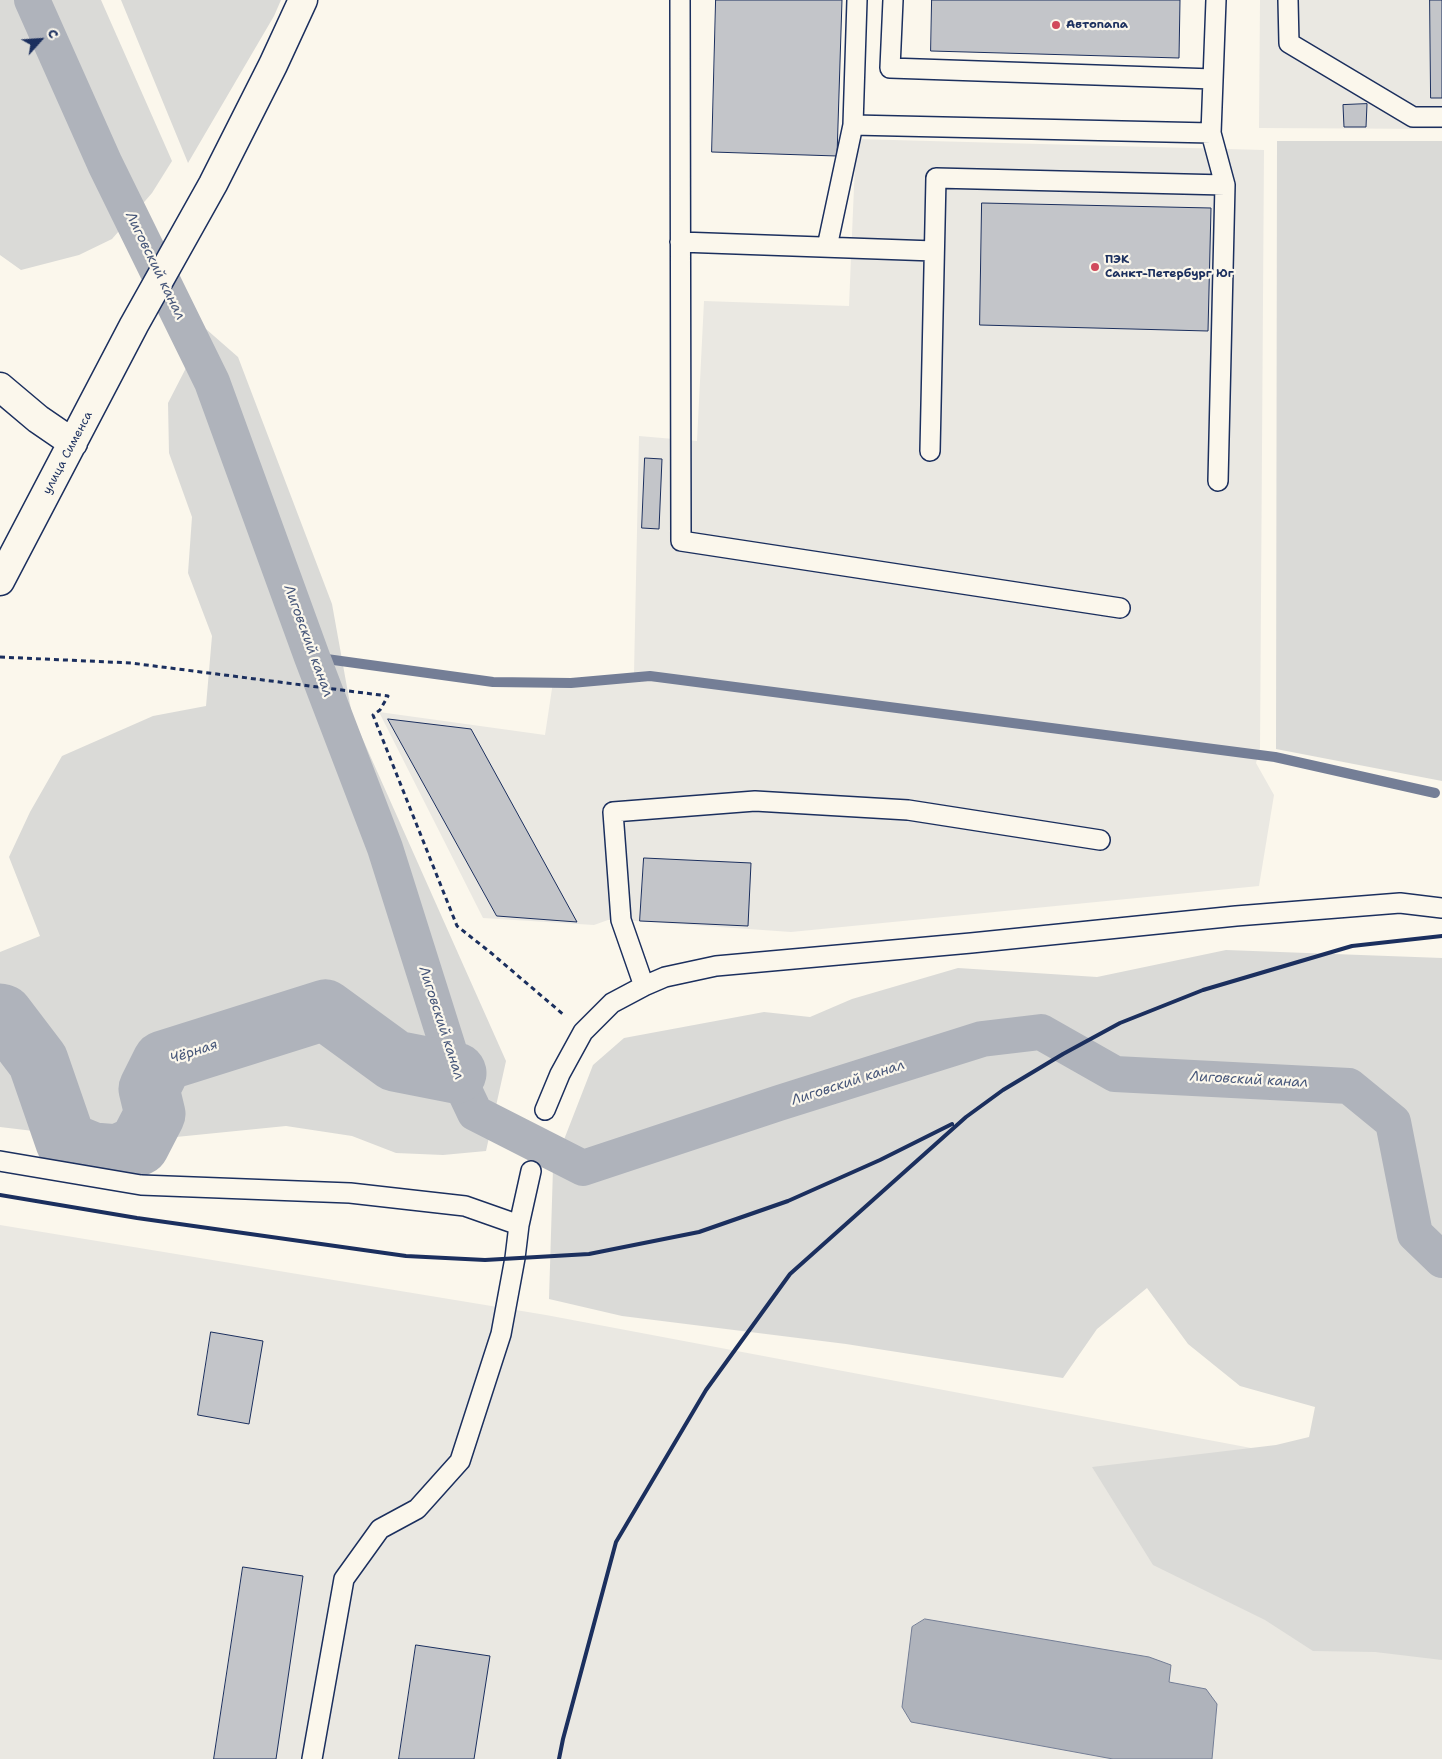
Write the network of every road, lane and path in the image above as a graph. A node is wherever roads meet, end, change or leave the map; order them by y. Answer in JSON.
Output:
{"nodes":[{"id":1,"x":303,"y":0,"type":"edge"},
{"id":2,"x":680,"y":0,"type":"edge"},
{"id":3,"x":857,"y":0,"type":"edge"},
{"id":4,"x":892,"y":0,"type":"edge"},
{"id":5,"x":1216,"y":0,"type":"edge"},
{"id":6,"x":1288,"y":0,"type":"edge"},
{"id":7,"x":1213,"y":79,"type":"junction"},
{"id":8,"x":1442,"y":117,"type":"edge"},
{"id":9,"x":853,"y":125,"type":"junction"},
{"id":10,"x":1211,"y":133,"type":"junction"},
{"id":11,"x":1225,"y":185,"type":"junction"},
{"id":12,"x":680,"y":242,"type":"junction"},
{"id":13,"x":827,"y":247,"type":"junction"},
{"id":14,"x":934,"y":251,"type":"junction"},
{"id":15,"x":0,"y":387,"type":"edge"},
{"id":16,"x":73,"y":444,"type":"junction"},
{"id":17,"x":930,"y":451,"type":"dead end"},
{"id":18,"x":1218,"y":482,"type":"dead end"},
{"id":19,"x":0,"y":581,"type":"edge"},
{"id":20,"x":1120,"y":608,"type":"dead end"},
{"id":21,"x":0,"y":657,"type":"edge"},
{"id":22,"x":1100,"y":840,"type":"dead end"},
{"id":23,"x":1442,"y":908,"type":"edge"},
{"id":24,"x":644,"y":986,"type":"junction"},
{"id":25,"x":583,"y":1032,"type":"junction"},
{"id":26,"x":545,"y":1110,"type":"dead end"},
{"id":27,"x":0,"y":1161,"type":"edge"},
{"id":28,"x":531,"y":1171,"type":"dead end"},
{"id":29,"x":519,"y":1225,"type":"junction"},
{"id":30,"x":312,"y":1759,"type":"edge"}],
"edges":[{"from":1,"to":16,"type":"street","name":"улица Сименса"},
{"from":2,"to":12,"type":"lane"},
{"from":3,"to":9,"type":"lane"},
{"from":4,"to":7,"type":"lane"},
{"from":5,"to":7,"type":"lane"},
{"from":6,"to":8,"type":"lane"},
{"from":7,"to":10,"type":"lane"},
{"from":9,"to":10,"type":"lane"},
{"from":9,"to":13,"type":"lane"},
{"from":10,"to":11,"type":"lane"},
{"from":11,"to":14,"type":"lane"},
{"from":11,"to":18,"type":"lane"},
{"from":12,"to":13,"type":"lane"},
{"from":12,"to":20,"type":"lane"},
{"from":13,"to":14,"type":"lane"},
{"from":14,"to":17,"type":"lane"},
{"from":15,"to":16,"type":"street"},
{"from":16,"to":19,"type":"street","name":"улица Сименса"},
{"from":21,"to":25,"type":"path"},
{"from":22,"to":24,"type":"lane"},
{"from":23,"to":24,"type":"lane"},
{"from":24,"to":25,"type":"lane"},
{"from":25,"to":26,"type":"lane"},
{"from":27,"to":29,"type":"lane"},
{"from":28,"to":29,"type":"lane"},
{"from":29,"to":30,"type":"lane"}]}
